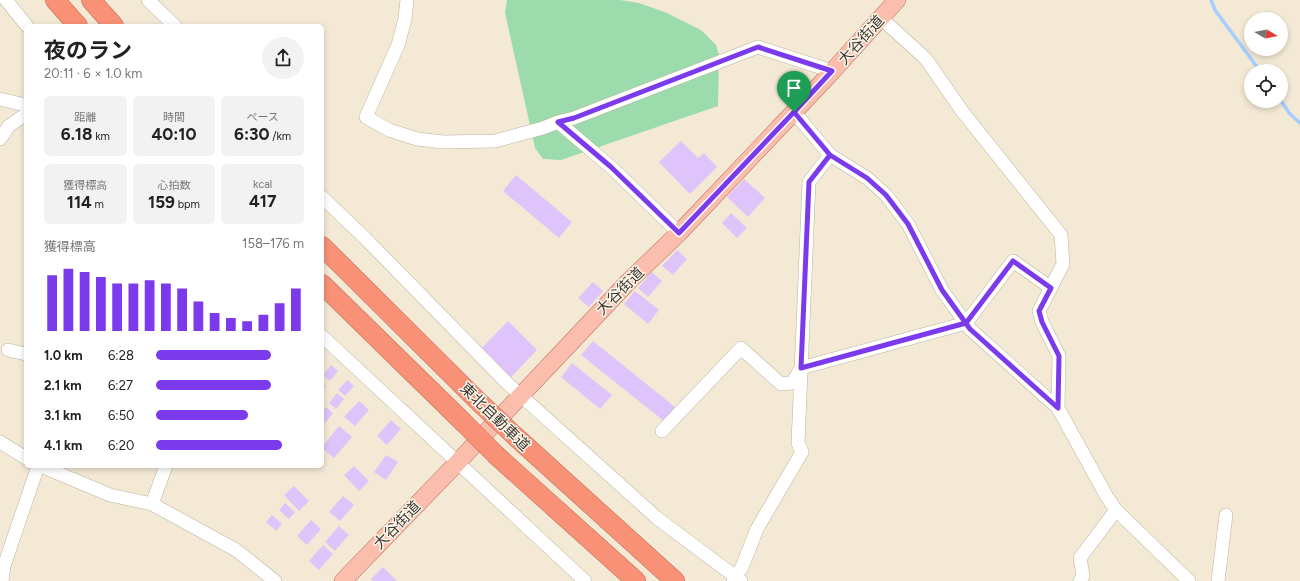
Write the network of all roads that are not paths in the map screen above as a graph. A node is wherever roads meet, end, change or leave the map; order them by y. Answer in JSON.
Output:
{"nodes":[{"id":1,"x":6,"y":0,"type":"edge"},
{"id":2,"x":55,"y":0,"type":"edge"},
{"id":3,"x":91,"y":0,"type":"edge"},
{"id":4,"x":148,"y":0,"type":"edge"},
{"id":5,"x":407,"y":0,"type":"edge"},
{"id":6,"x":897,"y":0,"type":"edge"},
{"id":7,"x":880,"y":18,"type":"junction"},
{"id":8,"x":25,"y":24,"type":"edge"},
{"id":9,"x":76,"y":24,"type":"edge"},
{"id":10,"x":112,"y":24,"type":"edge"},
{"id":11,"x":172,"y":24,"type":"edge"},
{"id":12,"x":832,"y":71,"type":"junction"},
{"id":13,"x":0,"y":99,"type":"edge"},
{"id":14,"x":24,"y":105,"type":"edge"},
{"id":15,"x":794,"y":112,"type":"junction"},
{"id":16,"x":24,"y":115,"type":"edge"},
{"id":17,"x":558,"y":122,"type":"junction"},
{"id":18,"x":0,"y":139,"type":"edge"},
{"id":19,"x":830,"y":155,"type":"junction"},
{"id":20,"x":324,"y":199,"type":"edge"},
{"id":21,"x":679,"y":233,"type":"junction"},
{"id":22,"x":324,"y":248,"type":"edge"},
{"id":23,"x":324,"y":286,"type":"edge"},
{"id":24,"x":1051,"y":288,"type":"junction"},
{"id":25,"x":966,"y":323,"type":"junction"},
{"id":26,"x":324,"y":338,"type":"edge"},
{"id":27,"x":8,"y":350,"type":"dead end"},
{"id":28,"x":24,"y":354,"type":"edge"},
{"id":29,"x":801,"y":368,"type":"junction"},
{"id":30,"x":521,"y":395,"type":"junction"},
{"id":31,"x":1058,"y":408,"type":"junction"},
{"id":32,"x":662,"y":431,"type":"dead end"},
{"id":33,"x":0,"y":442,"type":"edge"},
{"id":34,"x":24,"y":457,"type":"edge"},
{"id":35,"x":458,"y":462,"type":"junction"},
{"id":36,"x":39,"y":468,"type":"edge"},
{"id":37,"x":45,"y":468,"type":"edge"},
{"id":38,"x":165,"y":468,"type":"edge"},
{"id":39,"x":152,"y":504,"type":"junction"},
{"id":40,"x":1116,"y":510,"type":"junction"},
{"id":41,"x":1226,"y":515,"type":"dead end"},
{"id":42,"x":737,"y":580,"type":"edge"},
{"id":43,"x":2,"y":581,"type":"edge"},
{"id":44,"x":275,"y":581,"type":"edge"},
{"id":45,"x":343,"y":581,"type":"edge"},
{"id":46,"x":585,"y":581,"type":"edge"},
{"id":47,"x":636,"y":581,"type":"edge"},
{"id":48,"x":675,"y":581,"type":"edge"},
{"id":49,"x":1080,"y":581,"type":"edge"},
{"id":50,"x":1189,"y":581,"type":"edge"},
{"id":51,"x":1218,"y":581,"type":"edge"}],
"edges":[{"from":1,"to":8,"type":"street"},
{"from":2,"to":9,"type":"highway"},
{"from":3,"to":10,"type":"highway"},
{"from":4,"to":11,"type":"street"},
{"from":5,"to":17,"type":"street"},
{"from":6,"to":7,"type":"main road","name":"大谷街道"},
{"from":7,"to":12,"type":"main road","name":"大谷街道"},
{"from":7,"to":24,"type":"street"},
{"from":12,"to":15,"type":"main road","name":"大谷街道"},
{"from":12,"to":17,"type":"street"},
{"from":13,"to":14,"type":"street"},
{"from":15,"to":19,"type":"street"},
{"from":15,"to":21,"type":"main road","name":"大谷街道"},
{"from":16,"to":18,"type":"street"},
{"from":17,"to":21,"type":"street"},
{"from":19,"to":25,"type":"street"},
{"from":19,"to":29,"type":"street"},
{"from":20,"to":30,"type":"street"},
{"from":21,"to":30,"type":"main road","name":"大谷街道"},
{"from":22,"to":48,"type":"highway","name":"東北自動車道","bridge":true},
{"from":23,"to":47,"type":"highway","name":"東北自動車道","bridge":true},
{"from":24,"to":25,"type":"street"},
{"from":24,"to":31,"type":"street"},
{"from":25,"to":29,"type":"street"},
{"from":25,"to":31,"type":"street"},
{"from":26,"to":35,"type":"street"},
{"from":27,"to":28,"type":"street"},
{"from":29,"to":32,"type":"street"},
{"from":29,"to":42,"type":"street"},
{"from":30,"to":35,"type":"main road","name":"大谷街道"},
{"from":30,"to":42,"type":"street"},
{"from":31,"to":40,"type":"street"},
{"from":33,"to":34,"type":"street"},
{"from":35,"to":45,"type":"main road","name":"大谷街道"},
{"from":35,"to":46,"type":"street"},
{"from":36,"to":43,"type":"street"},
{"from":37,"to":39,"type":"street"},
{"from":38,"to":39,"type":"street"},
{"from":39,"to":44,"type":"street"},
{"from":40,"to":49,"type":"street"},
{"from":40,"to":50,"type":"street"},
{"from":41,"to":51,"type":"street"}]}
